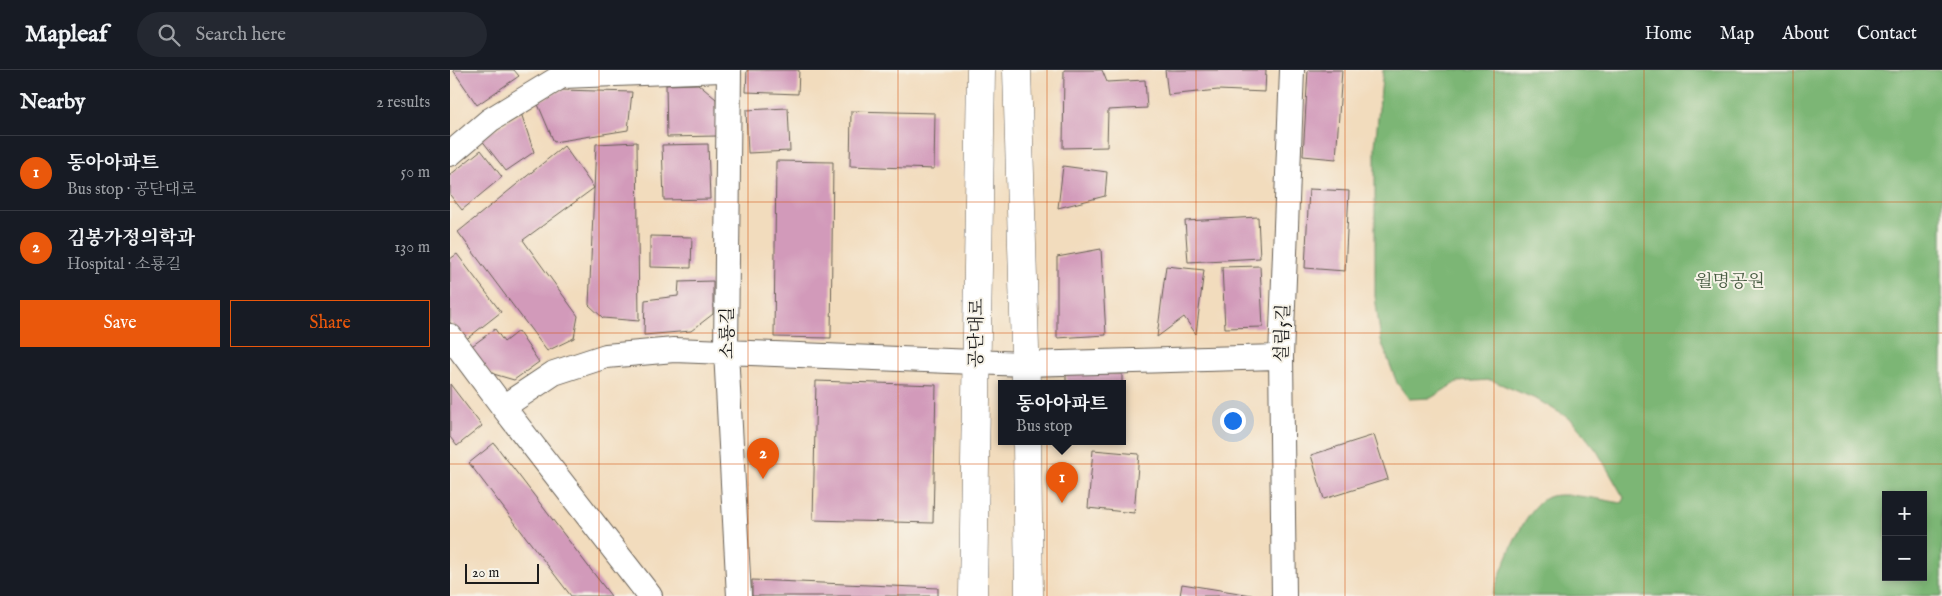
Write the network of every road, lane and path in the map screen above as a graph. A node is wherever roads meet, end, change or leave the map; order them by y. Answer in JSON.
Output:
{"nodes":[{"id":1,"x":722,"y":70,"type":"edge"},
{"id":2,"x":729,"y":70,"type":"edge"},
{"id":3,"x":981,"y":70,"type":"edge"},
{"id":4,"x":1018,"y":70,"type":"edge"},
{"id":5,"x":1292,"y":70,"type":"edge"},
{"id":6,"x":562,"y":73,"type":"edge"},
{"id":7,"x":450,"y":154,"type":"edge"},
{"id":8,"x":450,"y":336,"type":"edge"},
{"id":9,"x":726,"y":351,"type":"junction"},
{"id":10,"x":1281,"y":357,"type":"junction"},
{"id":11,"x":975,"y":363,"type":"junction"},
{"id":12,"x":1026,"y":374,"type":"edge"},
{"id":13,"x":503,"y":407,"type":"junction"},
{"id":14,"x":1027,"y":445,"type":"edge"},
{"id":15,"x":650,"y":596,"type":"edge"},
{"id":16,"x":739,"y":596,"type":"edge"},
{"id":17,"x":973,"y":596,"type":"edge"},
{"id":18,"x":1030,"y":596,"type":"edge"},
{"id":19,"x":1284,"y":596,"type":"edge"}],
"edges":[{"from":1,"to":6,"type":"street"},
{"from":2,"to":9,"type":"street","name":"소룡길"},
{"from":3,"to":11,"type":"street","name":"공단대로"},
{"from":4,"to":12,"type":"street"},
{"from":5,"to":10,"type":"street","name":"설림5길"},
{"from":6,"to":7,"type":"street"},
{"from":8,"to":13,"type":"street"},
{"from":9,"to":11,"type":"street"},
{"from":9,"to":13,"type":"street"},
{"from":9,"to":16,"type":"street","name":"소룡길"},
{"from":10,"to":12,"type":"street"},
{"from":10,"to":19,"type":"street","name":"설림5길"},
{"from":11,"to":12,"type":"street"},
{"from":11,"to":17,"type":"street","name":"공단대로"},
{"from":13,"to":15,"type":"street"},
{"from":14,"to":18,"type":"street"}]}
